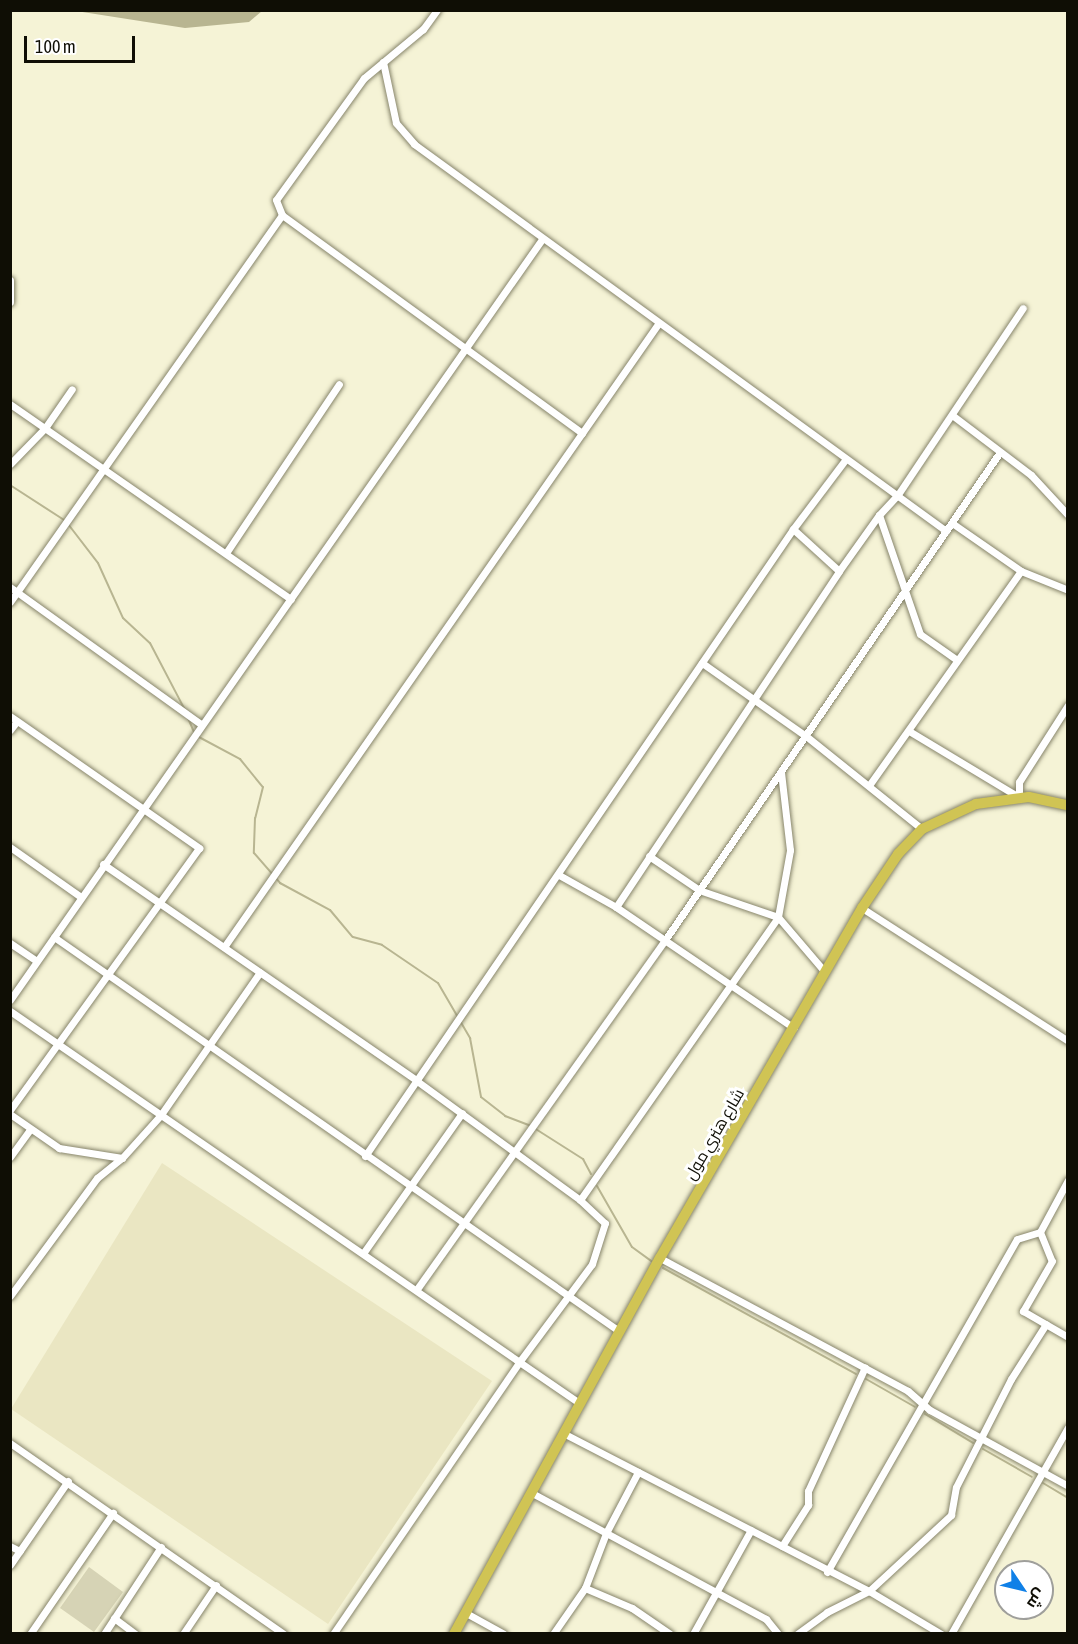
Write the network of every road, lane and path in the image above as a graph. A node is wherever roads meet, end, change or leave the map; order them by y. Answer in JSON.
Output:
{"nodes":[{"id":1,"x":437,"y":10,"type":"edge"},
{"id":2,"x":383,"y":62,"type":"junction"},
{"id":3,"x":282,"y":214,"type":"junction"},
{"id":4,"x":542,"y":239,"type":"junction"},
{"id":5,"x":10,"y":280,"type":"edge"},
{"id":6,"x":10,"y":302,"type":"edge"},
{"id":7,"x":1023,"y":308,"type":"dead end"},
{"id":8,"x":658,"y":324,"type":"junction"},
{"id":9,"x":466,"y":348,"type":"junction"},
{"id":10,"x":339,"y":384,"type":"dead end"},
{"id":11,"x":72,"y":389,"type":"dead end"},
{"id":12,"x":10,"y":404,"type":"edge"},
{"id":13,"x":952,"y":415,"type":"junction"},
{"id":14,"x":45,"y":428,"type":"junction"},
{"id":15,"x":582,"y":433,"type":"junction"},
{"id":16,"x":1000,"y":452,"type":"junction"},
{"id":17,"x":845,"y":460,"type":"junction"},
{"id":18,"x":10,"y":464,"type":"edge"},
{"id":19,"x":105,"y":467,"type":"junction"},
{"id":20,"x":897,"y":496,"type":"junction"},
{"id":21,"x":879,"y":515,"type":"junction"},
{"id":22,"x":1068,"y":515,"type":"edge"},
{"id":23,"x":952,"y":523,"type":"junction"},
{"id":24,"x":793,"y":529,"type":"junction"},
{"id":25,"x":946,"y":531,"type":"junction"},
{"id":26,"x":226,"y":553,"type":"junction"},
{"id":27,"x":839,"y":571,"type":"junction"},
{"id":28,"x":1021,"y":571,"type":"junction"},
{"id":29,"x":10,"y":587,"type":"edge"},
{"id":30,"x":904,"y":588,"type":"junction"},
{"id":31,"x":1068,"y":590,"type":"edge"},
{"id":32,"x":17,"y":593,"type":"junction"},
{"id":33,"x":291,"y":599,"type":"junction"},
{"id":34,"x":10,"y":602,"type":"edge"},
{"id":35,"x":957,"y":660,"type":"junction"},
{"id":36,"x":702,"y":663,"type":"junction"},
{"id":37,"x":755,"y":700,"type":"junction"},
{"id":38,"x":1068,"y":705,"type":"edge"},
{"id":39,"x":14,"y":718,"type":"edge"},
{"id":40,"x":202,"y":725,"type":"junction"},
{"id":41,"x":10,"y":730,"type":"edge"},
{"id":42,"x":909,"y":731,"type":"junction"},
{"id":43,"x":806,"y":736,"type":"junction"},
{"id":44,"x":780,"y":772,"type":"junction"},
{"id":45,"x":870,"y":784,"type":"junction"},
{"id":46,"x":1019,"y":797,"type":"junction"},
{"id":47,"x":1068,"y":805,"type":"edge"},
{"id":48,"x":143,"y":809,"type":"junction"},
{"id":49,"x":922,"y":828,"type":"junction"},
{"id":50,"x":10,"y":848,"type":"edge"},
{"id":51,"x":649,"y":856,"type":"junction"},
{"id":52,"x":103,"y":864,"type":"junction"},
{"id":53,"x":559,"y":875,"type":"junction"},
{"id":54,"x":699,"y":890,"type":"junction"},
{"id":55,"x":81,"y":897,"type":"junction"},
{"id":56,"x":158,"y":902,"type":"junction"},
{"id":57,"x":616,"y":907,"type":"junction"},
{"id":58,"x":862,"y":909,"type":"junction"},
{"id":59,"x":778,"y":916,"type":"junction"},
{"id":60,"x":54,"y":937,"type":"junction"},
{"id":61,"x":665,"y":940,"type":"junction"},
{"id":62,"x":10,"y":943,"type":"edge"},
{"id":63,"x":224,"y":947,"type":"junction"},
{"id":64,"x":37,"y":962,"type":"junction"},
{"id":65,"x":260,"y":972,"type":"junction"},
{"id":66,"x":825,"y":972,"type":"junction"},
{"id":67,"x":107,"y":975,"type":"junction"},
{"id":68,"x":732,"y":986,"type":"junction"},
{"id":69,"x":10,"y":1000,"type":"edge"},
{"id":70,"x":10,"y":1011,"type":"edge"},
{"id":71,"x":794,"y":1028,"type":"junction"},
{"id":72,"x":1068,"y":1041,"type":"edge"},
{"id":73,"x":58,"y":1044,"type":"junction"},
{"id":74,"x":208,"y":1046,"type":"junction"},
{"id":75,"x":417,"y":1081,"type":"junction"},
{"id":76,"x":10,"y":1112,"type":"edge"},
{"id":77,"x":462,"y":1113,"type":"junction"},
{"id":78,"x":160,"y":1116,"type":"junction"},
{"id":79,"x":30,"y":1129,"type":"junction"},
{"id":80,"x":513,"y":1151,"type":"junction"},
{"id":81,"x":365,"y":1156,"type":"junction"},
{"id":82,"x":10,"y":1157,"type":"edge"},
{"id":83,"x":122,"y":1158,"type":"junction"},
{"id":84,"x":1068,"y":1180,"type":"edge"},
{"id":85,"x":411,"y":1188,"type":"junction"},
{"id":86,"x":580,"y":1200,"type":"junction"},
{"id":87,"x":462,"y":1222,"type":"junction"},
{"id":88,"x":1040,"y":1232,"type":"junction"},
{"id":89,"x":364,"y":1252,"type":"junction"},
{"id":90,"x":660,"y":1258,"type":"junction"},
{"id":91,"x":417,"y":1289,"type":"junction"},
{"id":92,"x":10,"y":1296,"type":"edge"},
{"id":93,"x":568,"y":1296,"type":"junction"},
{"id":94,"x":1046,"y":1324,"type":"junction"},
{"id":95,"x":620,"y":1331,"type":"junction"},
{"id":96,"x":1068,"y":1337,"type":"edge"},
{"id":97,"x":520,"y":1361,"type":"junction"},
{"id":98,"x":865,"y":1367,"type":"junction"},
{"id":99,"x":579,"y":1403,"type":"junction"},
{"id":100,"x":923,"y":1404,"type":"junction"},
{"id":101,"x":1068,"y":1427,"type":"edge"},
{"id":102,"x":563,"y":1432,"type":"junction"},
{"id":103,"x":981,"y":1439,"type":"junction"},
{"id":104,"x":10,"y":1443,"type":"edge"},
{"id":105,"x":638,"y":1472,"type":"junction"},
{"id":106,"x":1042,"y":1473,"type":"junction"},
{"id":107,"x":68,"y":1481,"type":"junction"},
{"id":108,"x":1068,"y":1486,"type":"edge"},
{"id":109,"x":532,"y":1493,"type":"junction"},
{"id":110,"x":113,"y":1513,"type":"junction"},
{"id":111,"x":751,"y":1530,"type":"junction"},
{"id":112,"x":606,"y":1533,"type":"junction"},
{"id":113,"x":10,"y":1546,"type":"edge"},
{"id":114,"x":782,"y":1546,"type":"junction"},
{"id":115,"x":161,"y":1547,"type":"junction"},
{"id":116,"x":20,"y":1551,"type":"junction"},
{"id":117,"x":10,"y":1564,"type":"edge"},
{"id":118,"x":827,"y":1572,"type":"junction"},
{"id":119,"x":216,"y":1585,"type":"junction"},
{"id":120,"x":585,"y":1588,"type":"junction"},
{"id":121,"x":869,"y":1591,"type":"junction"},
{"id":122,"x":716,"y":1593,"type":"junction"},
{"id":123,"x":466,"y":1613,"type":"junction"},
{"id":124,"x":114,"y":1618,"type":"junction"},
{"id":125,"x":30,"y":1634,"type":"edge"},
{"id":126,"x":104,"y":1634,"type":"edge"},
{"id":127,"x":135,"y":1634,"type":"edge"},
{"id":128,"x":183,"y":1634,"type":"edge"},
{"id":129,"x":284,"y":1634,"type":"edge"},
{"id":130,"x":333,"y":1634,"type":"edge"},
{"id":131,"x":454,"y":1634,"type":"edge"},
{"id":132,"x":504,"y":1634,"type":"edge"},
{"id":133,"x":552,"y":1634,"type":"edge"},
{"id":134,"x":670,"y":1634,"type":"edge"},
{"id":135,"x":693,"y":1634,"type":"edge"},
{"id":136,"x":778,"y":1634,"type":"edge"},
{"id":137,"x":797,"y":1634,"type":"edge"},
{"id":138,"x":941,"y":1634,"type":"edge"},
{"id":139,"x":951,"y":1634,"type":"edge"}],
"edges":[{"from":1,"to":2,"type":"street"},
{"from":2,"to":3,"type":"street"},
{"from":2,"to":4,"type":"street"},
{"from":3,"to":9,"type":"street"},
{"from":3,"to":19,"type":"street"},
{"from":4,"to":8,"type":"street"},
{"from":4,"to":9,"type":"street"},
{"from":5,"to":6,"type":"street"},
{"from":7,"to":13,"type":"street"},
{"from":8,"to":15,"type":"street"},
{"from":8,"to":17,"type":"street"},
{"from":9,"to":15,"type":"street"},
{"from":9,"to":33,"type":"street"},
{"from":10,"to":26,"type":"street"},
{"from":11,"to":14,"type":"street"},
{"from":12,"to":14,"type":"street"},
{"from":13,"to":16,"type":"street"},
{"from":13,"to":20,"type":"street"},
{"from":14,"to":18,"type":"street"},
{"from":14,"to":19,"type":"street"},
{"from":15,"to":63,"type":"street"},
{"from":16,"to":22,"type":"street"},
{"from":16,"to":23,"type":"street"},
{"from":17,"to":20,"type":"street"},
{"from":17,"to":24,"type":"street"},
{"from":19,"to":26,"type":"street"},
{"from":19,"to":32,"type":"street"},
{"from":20,"to":21,"type":"street"},
{"from":20,"to":25,"type":"street"},
{"from":21,"to":27,"type":"street"},
{"from":21,"to":30,"type":"street"},
{"from":23,"to":25,"type":"street"},
{"from":23,"to":28,"type":"street"},
{"from":24,"to":27,"type":"street"},
{"from":24,"to":36,"type":"street"},
{"from":25,"to":30,"type":"street"},
{"from":26,"to":33,"type":"street"},
{"from":27,"to":37,"type":"street"},
{"from":28,"to":31,"type":"street"},
{"from":28,"to":35,"type":"street"},
{"from":29,"to":32,"type":"street"},
{"from":30,"to":35,"type":"street"},
{"from":30,"to":43,"type":"street"},
{"from":32,"to":34,"type":"street"},
{"from":32,"to":40,"type":"street"},
{"from":33,"to":40,"type":"street"},
{"from":35,"to":42,"type":"street"},
{"from":36,"to":37,"type":"street"},
{"from":36,"to":53,"type":"street"},
{"from":37,"to":43,"type":"street"},
{"from":37,"to":51,"type":"street"},
{"from":38,"to":46,"type":"street"},
{"from":39,"to":41,"type":"street"},
{"from":39,"to":48,"type":"street"},
{"from":40,"to":48,"type":"street"},
{"from":42,"to":45,"type":"street"},
{"from":42,"to":46,"type":"street"},
{"from":43,"to":44,"type":"street"},
{"from":43,"to":45,"type":"street"},
{"from":44,"to":54,"type":"street"},
{"from":44,"to":59,"type":"street"},
{"from":45,"to":49,"type":"street"},
{"from":46,"to":47,"type":"highway","name":"شارع هنري مول"},
{"from":46,"to":49,"type":"highway","name":"شارع هنري مول"},
{"from":48,"to":52,"type":"street"},
{"from":48,"to":56,"type":"street"},
{"from":49,"to":58,"type":"highway","name":"شارع هنري مول"},
{"from":50,"to":55,"type":"street"},
{"from":51,"to":54,"type":"street"},
{"from":51,"to":57,"type":"street"},
{"from":52,"to":55,"type":"street"},
{"from":52,"to":56,"type":"street"},
{"from":53,"to":57,"type":"street"},
{"from":53,"to":75,"type":"street"},
{"from":54,"to":59,"type":"street"},
{"from":54,"to":61,"type":"street"},
{"from":55,"to":60,"type":"street"},
{"from":56,"to":63,"type":"street"},
{"from":56,"to":67,"type":"street"},
{"from":57,"to":61,"type":"street"},
{"from":58,"to":66,"type":"highway","name":"شارع هنري مول"},
{"from":58,"to":72,"type":"street"},
{"from":59,"to":66,"type":"street"},
{"from":59,"to":68,"type":"street"},
{"from":60,"to":64,"type":"street"},
{"from":60,"to":67,"type":"street"},
{"from":61,"to":68,"type":"street"},
{"from":61,"to":80,"type":"street"},
{"from":62,"to":64,"type":"street"},
{"from":63,"to":65,"type":"street"},
{"from":64,"to":69,"type":"street"},
{"from":65,"to":74,"type":"street"},
{"from":65,"to":75,"type":"street"},
{"from":66,"to":71,"type":"highway","name":"شارع هنري مول"},
{"from":67,"to":73,"type":"street"},
{"from":67,"to":74,"type":"street"},
{"from":68,"to":71,"type":"street"},
{"from":68,"to":86,"type":"street"},
{"from":70,"to":73,"type":"street"},
{"from":71,"to":90,"type":"highway","name":"شارع هنري مول"},
{"from":73,"to":76,"type":"street"},
{"from":73,"to":78,"type":"street"},
{"from":74,"to":78,"type":"street"},
{"from":74,"to":81,"type":"street"},
{"from":75,"to":77,"type":"street"},
{"from":75,"to":81,"type":"street"},
{"from":76,"to":79,"type":"street"},
{"from":77,"to":80,"type":"street"},
{"from":77,"to":85,"type":"street"},
{"from":78,"to":83,"type":"street"},
{"from":78,"to":89,"type":"street"},
{"from":79,"to":82,"type":"street"},
{"from":79,"to":83,"type":"street"},
{"from":80,"to":86,"type":"street"},
{"from":80,"to":87,"type":"street"},
{"from":81,"to":85,"type":"street"},
{"from":83,"to":92,"type":"street"},
{"from":84,"to":88,"type":"street"},
{"from":85,"to":87,"type":"street"},
{"from":85,"to":89,"type":"street"},
{"from":86,"to":93,"type":"street"},
{"from":87,"to":91,"type":"street"},
{"from":87,"to":93,"type":"street"},
{"from":88,"to":94,"type":"street"},
{"from":88,"to":100,"type":"street"},
{"from":89,"to":91,"type":"street"},
{"from":90,"to":95,"type":"highway","name":"شارع هنري مول"},
{"from":90,"to":98,"type":"street"},
{"from":91,"to":97,"type":"street"},
{"from":93,"to":95,"type":"street"},
{"from":93,"to":97,"type":"street"},
{"from":94,"to":96,"type":"street"},
{"from":94,"to":103,"type":"street"},
{"from":95,"to":99,"type":"highway","name":"شارع هنري مول"},
{"from":97,"to":99,"type":"street"},
{"from":97,"to":130,"type":"street"},
{"from":98,"to":100,"type":"street"},
{"from":98,"to":114,"type":"street"},
{"from":99,"to":102,"type":"highway","name":"شارع هنري مول"},
{"from":100,"to":103,"type":"street"},
{"from":100,"to":118,"type":"street"},
{"from":101,"to":106,"type":"street"},
{"from":102,"to":105,"type":"street"},
{"from":102,"to":109,"type":"highway","name":"شارع هنري مول"},
{"from":103,"to":106,"type":"street"},
{"from":103,"to":121,"type":"street"},
{"from":104,"to":107,"type":"street"},
{"from":105,"to":111,"type":"street"},
{"from":105,"to":112,"type":"street"},
{"from":106,"to":108,"type":"street"},
{"from":106,"to":139,"type":"street"},
{"from":107,"to":110,"type":"street"},
{"from":107,"to":116,"type":"street"},
{"from":109,"to":112,"type":"street"},
{"from":109,"to":123,"type":"highway","name":"شارع هنري مول"},
{"from":110,"to":115,"type":"street"},
{"from":110,"to":125,"type":"street"},
{"from":111,"to":114,"type":"street"},
{"from":111,"to":122,"type":"street"},
{"from":112,"to":120,"type":"street"},
{"from":112,"to":122,"type":"street"},
{"from":113,"to":116,"type":"street"},
{"from":114,"to":118,"type":"street"},
{"from":115,"to":119,"type":"street"},
{"from":115,"to":124,"type":"street"},
{"from":116,"to":117,"type":"street"},
{"from":118,"to":121,"type":"street"},
{"from":119,"to":128,"type":"street"},
{"from":119,"to":129,"type":"street"},
{"from":120,"to":133,"type":"street"},
{"from":120,"to":134,"type":"street"},
{"from":121,"to":137,"type":"street"},
{"from":121,"to":138,"type":"street"},
{"from":122,"to":135,"type":"street"},
{"from":122,"to":136,"type":"street"},
{"from":123,"to":131,"type":"highway","name":"شارع هنري مول"},
{"from":123,"to":132,"type":"street"},
{"from":124,"to":126,"type":"street"},
{"from":124,"to":127,"type":"street"}]}
